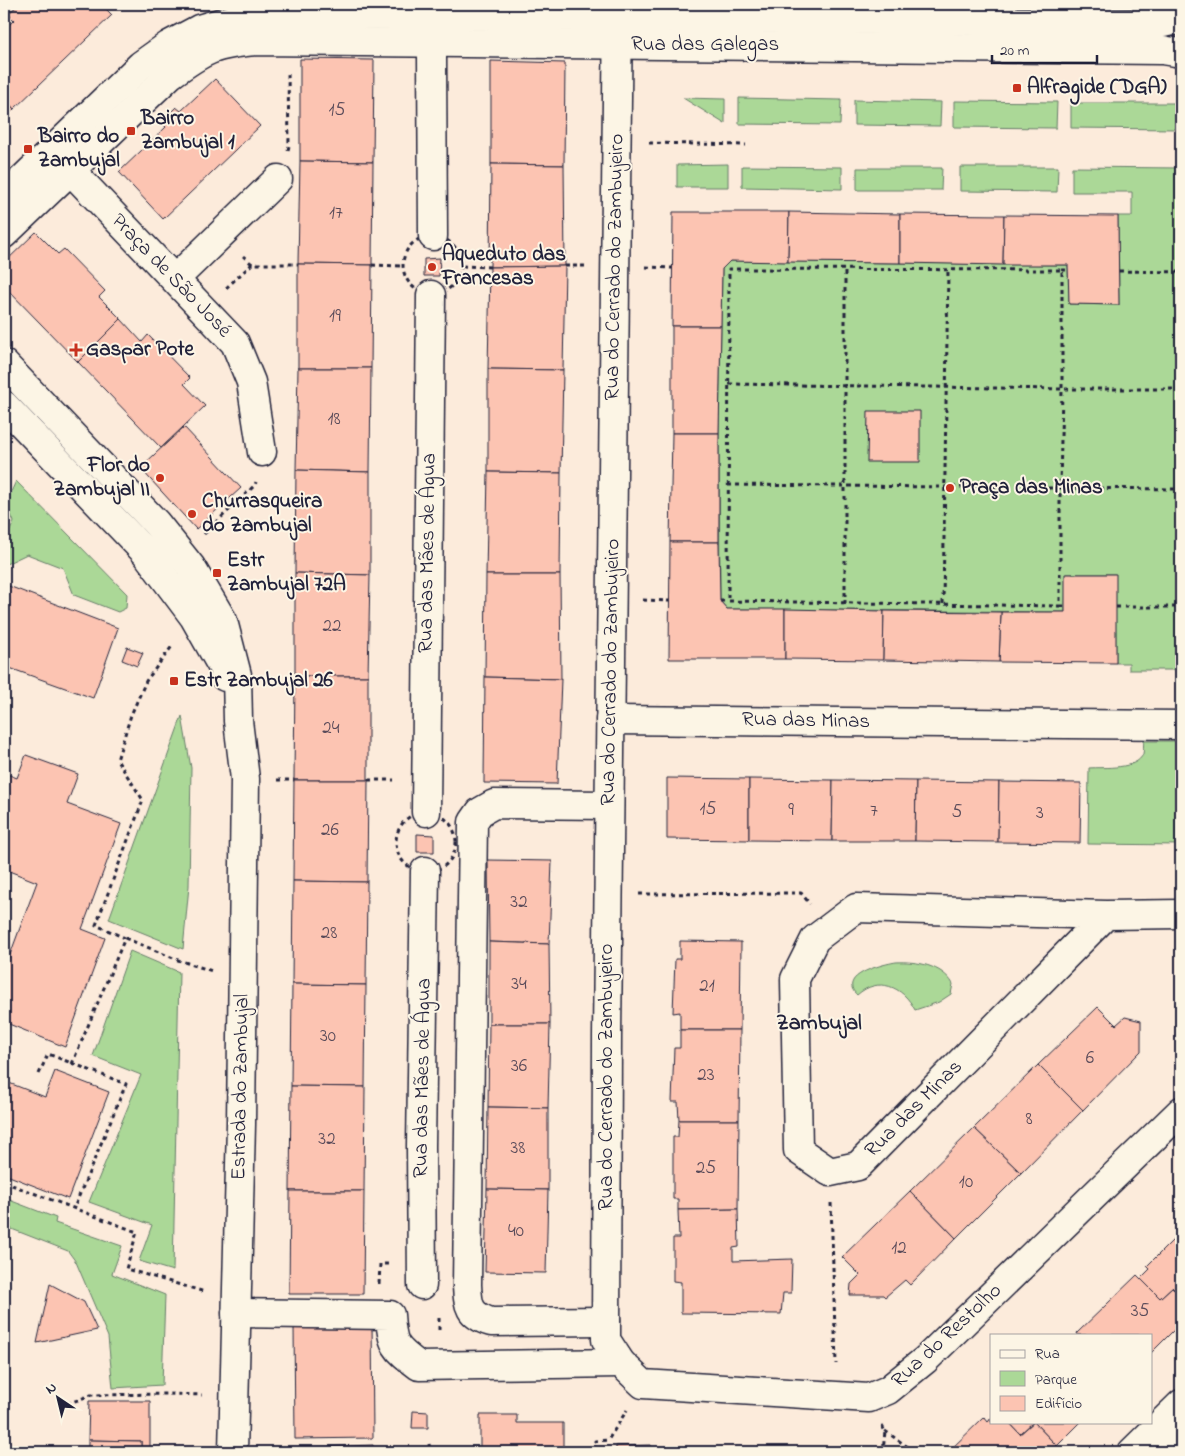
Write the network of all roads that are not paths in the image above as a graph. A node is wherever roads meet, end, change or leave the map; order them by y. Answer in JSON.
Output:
{"nodes":[{"id":1,"x":618,"y":11,"type":"edge"},
{"id":2,"x":1181,"y":20,"type":"edge"},
{"id":3,"x":230,"y":22,"type":"edge"},
{"id":4,"x":617,"y":45,"type":"junction"},
{"id":5,"x":1181,"y":52,"type":"edge"},
{"id":6,"x":432,"y":53,"type":"dead end"},
{"id":7,"x":52,"y":150,"type":"junction"},
{"id":8,"x":70,"y":170,"type":"junction"},
{"id":9,"x":278,"y":179,"type":"road end"},
{"id":10,"x":4,"y":197,"type":"edge"},
{"id":11,"x":4,"y":234,"type":"edge"},
{"id":12,"x":433,"y":236,"type":"dead end"},
{"id":13,"x":175,"y":280,"type":"junction"},
{"id":14,"x":431,"y":295,"type":"dead end"},
{"id":15,"x":4,"y":364,"type":"edge"},
{"id":16,"x":4,"y":405,"type":"edge"},
{"id":17,"x":262,"y":452,"type":"road end"},
{"id":18,"x":610,"y":720,"type":"junction"},
{"id":19,"x":238,"y":722,"type":"junction"},
{"id":20,"x":1181,"y":725,"type":"edge"},
{"id":21,"x":609,"y":804,"type":"junction"},
{"id":22,"x":426,"y":812,"type":"dead end"},
{"id":23,"x":425,"y":872,"type":"dead end"},
{"id":24,"x":1181,"y":914,"type":"edge"},
{"id":25,"x":1106,"y":915,"type":"junction"},
{"id":26,"x":1181,"y":1111,"type":"edge"},
{"id":27,"x":422,"y":1285,"type":"dead end"},
{"id":28,"x":236,"y":1308,"type":"junction"},
{"id":29,"x":606,"y":1331,"type":"junction"},
{"id":30,"x":621,"y":1363,"type":"junction"},
{"id":31,"x":1181,"y":1404,"type":"edge"},
{"id":32,"x":1181,"y":1441,"type":"edge"},
{"id":33,"x":233,"y":1452,"type":"edge"},
{"id":34,"x":1132,"y":1452,"type":"edge"},
{"id":35,"x":1170,"y":1452,"type":"edge"}],
"edges":[{"from":1,"to":2,"type":"street","name":"Rua das Galegas"},
{"from":1,"to":3,"type":"street","name":"Rua das Galegas"},
{"from":1,"to":4,"type":"street","name":"Rua do Cerrado do Zambujeiro"},
{"from":3,"to":4,"type":"street","name":"Rua das Galegas"},
{"from":3,"to":7,"type":"street"},
{"from":3,"to":8,"type":"street"},
{"from":4,"to":5,"type":"street","name":"Rua das Galegas"},
{"from":4,"to":18,"type":"street","name":"Rua do Cerrado do Zambujeiro"},
{"from":6,"to":12,"type":"street"},
{"from":7,"to":8,"type":"street","name":"Praça de São José"},
{"from":7,"to":10,"type":"street"},
{"from":8,"to":11,"type":"street"},
{"from":8,"to":13,"type":"street","name":"Praça de São José"},
{"from":9,"to":13,"type":"street"},
{"from":13,"to":17,"type":"street","name":"Praça de São José"},
{"from":14,"to":22,"type":"street","name":"Rua das Mães de Água"},
{"from":15,"to":19,"type":"street","name":"Estrada do Zambujal"},
{"from":16,"to":19,"type":"street","name":"Estrada do Zambujal"},
{"from":18,"to":20,"type":"street","name":"Rua das Minas"},
{"from":18,"to":21,"type":"street","name":"Rua do Cerrado do Zambujeiro"},
{"from":19,"to":28,"type":"street","name":"Estrada do Zambujal"},
{"from":21,"to":29,"type":"street","name":"Rua do Cerrado do Zambujeiro"},
{"from":21,"to":29,"type":"street"},
{"from":23,"to":27,"type":"street","name":"Rua das Mães de Água"},
{"from":24,"to":25,"type":"street","name":"Rua das Minas"},
{"from":25,"to":25,"type":"street","name":"Rua das Minas"},
{"from":26,"to":30,"type":"street","name":"Rua do Restolho"},
{"from":28,"to":30,"type":"street"},
{"from":28,"to":33,"type":"street","name":"Estrada do Zambujal"},
{"from":29,"to":30,"type":"street","name":"Rua do Restolho"},
{"from":31,"to":34,"type":"street"},
{"from":32,"to":35,"type":"street"}]}
